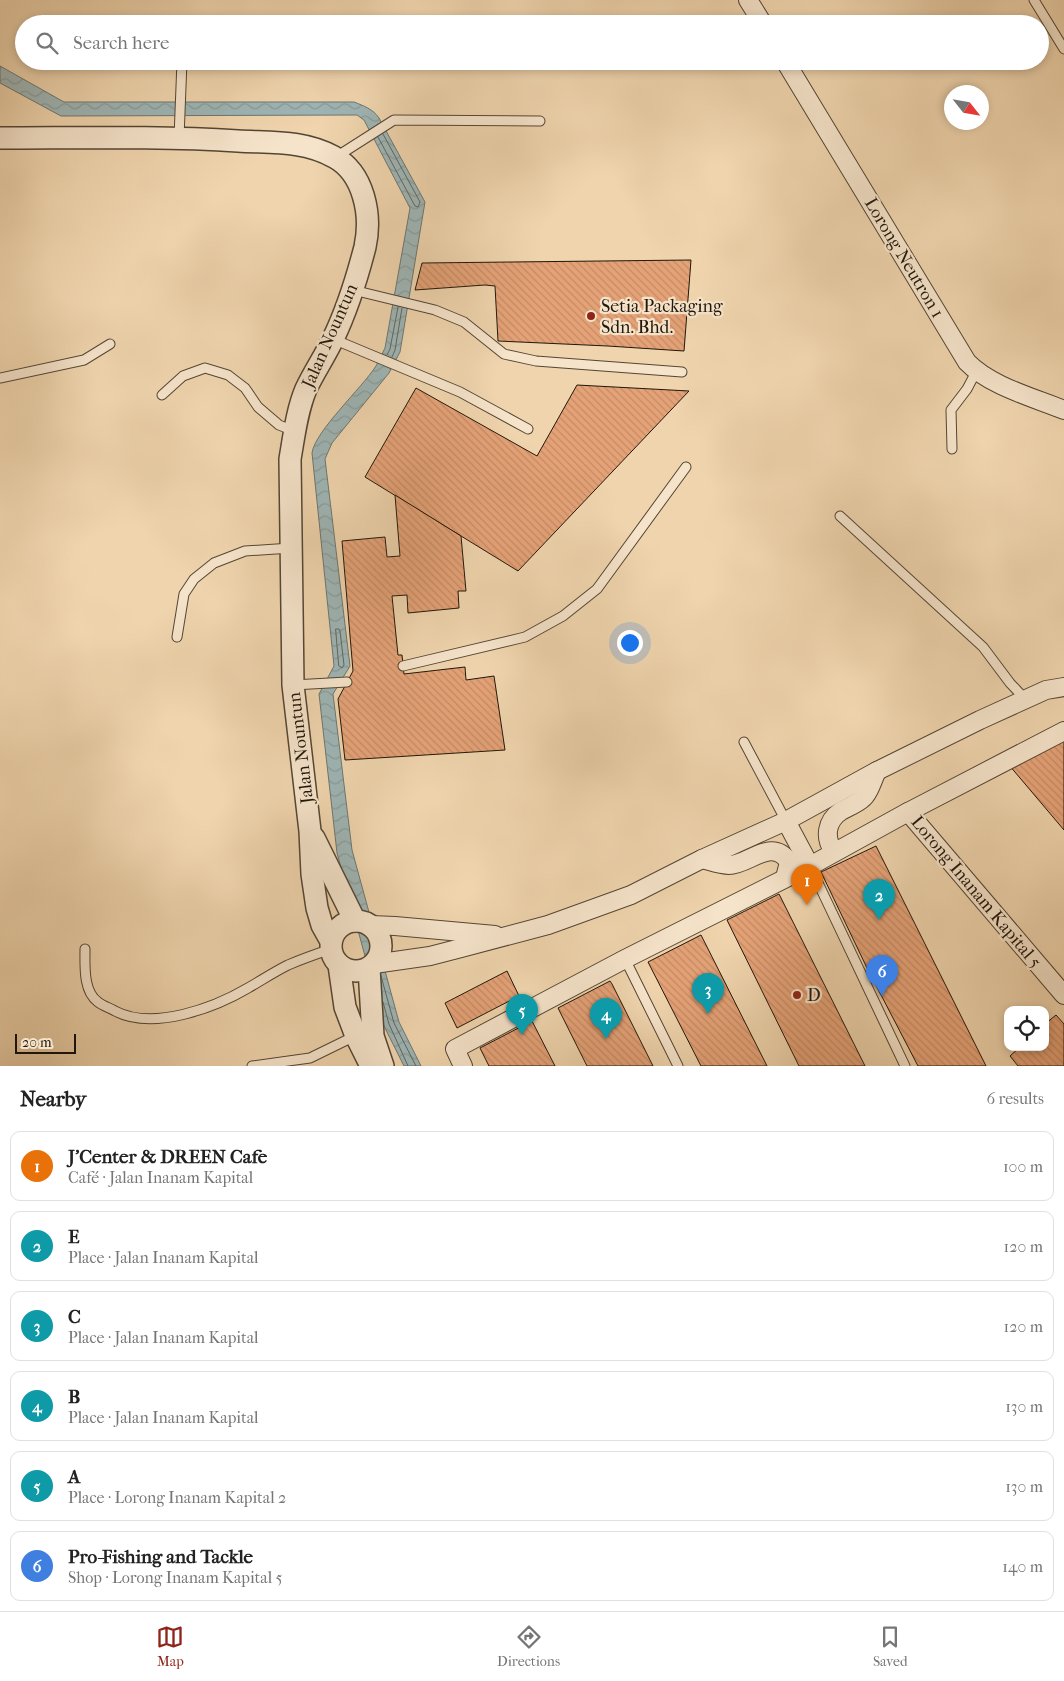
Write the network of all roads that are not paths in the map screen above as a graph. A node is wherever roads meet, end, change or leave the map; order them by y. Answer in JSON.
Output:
{"nodes":[{"id":1,"x":748,"y":0,"type":"edge"},
{"id":2,"x":1034,"y":0,"type":"edge"},
{"id":3,"x":757,"y":15,"type":"edge"},
{"id":4,"x":1043,"y":15,"type":"edge"},
{"id":5,"x":1049,"y":24,"type":"edge"},
{"id":6,"x":1064,"y":49,"type":"edge"},
{"id":7,"x":182,"y":70,"type":"edge"},
{"id":8,"x":790,"y":70,"type":"edge"},
{"id":9,"x":540,"y":121,"type":"dead end"},
{"id":10,"x":180,"y":128,"type":"junction"},
{"id":11,"x":0,"y":138,"type":"edge"},
{"id":12,"x":335,"y":157,"type":"junction"},
{"id":13,"x":352,"y":290,"type":"junction"},
{"id":14,"x":333,"y":339,"type":"junction"},
{"id":15,"x":110,"y":344,"type":"dead end"},
{"id":16,"x":682,"y":372,"type":"dead end"},
{"id":17,"x":976,"y":372,"type":"junction"},
{"id":18,"x":0,"y":378,"type":"edge"},
{"id":19,"x":162,"y":395,"type":"dead end"},
{"id":20,"x":1064,"y":410,"type":"edge"},
{"id":21,"x":528,"y":429,"type":"dead end"},
{"id":22,"x":294,"y":431,"type":"junction"},
{"id":23,"x":952,"y":449,"type":"dead end"},
{"id":24,"x":686,"y":467,"type":"dead end"},
{"id":25,"x":840,"y":516,"type":"dead end"},
{"id":26,"x":292,"y":548,"type":"junction"},
{"id":27,"x":177,"y":637,"type":"dead end"},
{"id":28,"x":403,"y":666,"type":"dead end"},
{"id":29,"x":347,"y":682,"type":"dead end"},
{"id":30,"x":293,"y":685,"type":"junction"},
{"id":31,"x":1064,"y":687,"type":"edge"},
{"id":32,"x":1025,"y":699,"type":"junction"},
{"id":33,"x":1064,"y":731,"type":"edge"},
{"id":34,"x":744,"y":742,"type":"dead end"},
{"id":35,"x":877,"y":772,"type":"junction"},
{"id":36,"x":908,"y":812,"type":"junction"},
{"id":37,"x":786,"y":821,"type":"junction"},
{"id":38,"x":310,"y":831,"type":"junction"},
{"id":39,"x":834,"y":852,"type":"junction"},
{"id":40,"x":702,"y":859,"type":"junction"},
{"id":41,"x":810,"y":866,"type":"junction"},
{"id":42,"x":785,"y":878,"type":"junction"},
{"id":43,"x":363,"y":923,"type":"junction"},
{"id":44,"x":504,"y":936,"type":"junction"},
{"id":45,"x":85,"y":949,"type":"dead end"},
{"id":46,"x":333,"y":951,"type":"junction"},
{"id":47,"x":625,"y":959,"type":"junction"},
{"id":48,"x":372,"y":966,"type":"junction"},
{"id":49,"x":1064,"y":995,"type":"edge"},
{"id":50,"x":356,"y":1036,"type":"junction"},
{"id":51,"x":311,"y":1062,"type":"edge"},
{"id":52,"x":252,"y":1066,"type":"edge"},
{"id":53,"x":371,"y":1066,"type":"edge"},
{"id":54,"x":383,"y":1066,"type":"edge"},
{"id":55,"x":463,"y":1066,"type":"edge"},
{"id":56,"x":678,"y":1066,"type":"edge"},
{"id":57,"x":905,"y":1066,"type":"edge"}],
"edges":[{"from":1,"to":3,"type":"street"},
{"from":2,"to":4,"type":"lane"},
{"from":5,"to":6,"type":"lane"},
{"from":7,"to":10,"type":"lane"},
{"from":8,"to":17,"type":"street","name":"Lorong Neutron 1"},
{"from":9,"to":12,"type":"lane"},
{"from":10,"to":11,"type":"street","name":"Jalan Nountun"},
{"from":10,"to":12,"type":"street","name":"Jalan Nountun"},
{"from":12,"to":13,"type":"street","name":"Jalan Nountun"},
{"from":13,"to":14,"type":"street","name":"Jalan Nountun"},
{"from":13,"to":16,"type":"lane"},
{"from":14,"to":21,"type":"lane"},
{"from":14,"to":22,"type":"street","name":"Jalan Nountun"},
{"from":15,"to":18,"type":"lane"},
{"from":17,"to":20,"type":"street","name":"Lorong Neutron 1"},
{"from":17,"to":23,"type":"lane"},
{"from":19,"to":22,"type":"lane"},
{"from":22,"to":26,"type":"street","name":"Jalan Nountun"},
{"from":24,"to":28,"type":"lane"},
{"from":25,"to":32,"type":"lane"},
{"from":26,"to":27,"type":"lane"},
{"from":26,"to":30,"type":"street","name":"Jalan Nountun"},
{"from":29,"to":30,"type":"lane"},
{"from":30,"to":38,"type":"street","name":"Jalan Nountun"},
{"from":31,"to":32,"type":"street"},
{"from":32,"to":35,"type":"street"},
{"from":33,"to":36,"type":"street"},
{"from":34,"to":37,"type":"lane"},
{"from":35,"to":37,"type":"street"},
{"from":35,"to":39,"type":"street"},
{"from":36,"to":39,"type":"street"},
{"from":36,"to":49,"type":"street","name":"Lorong Inanam Kapital 5"},
{"from":37,"to":40,"type":"street"},
{"from":37,"to":41,"type":"street"},
{"from":38,"to":43,"type":"street","name":"Jalan Nountun"},
{"from":38,"to":46,"type":"street","name":"Jalan Nountun"},
{"from":39,"to":41,"type":"street"},
{"from":40,"to":42,"type":"street"},
{"from":40,"to":44,"type":"street"},
{"from":41,"to":42,"type":"street"},
{"from":41,"to":57,"type":"lane"},
{"from":42,"to":47,"type":"street"},
{"from":43,"to":44,"type":"street"},
{"from":43,"to":46,"type":"street"},
{"from":43,"to":48,"type":"street","name":"Jalan Nountun"},
{"from":44,"to":48,"type":"street"},
{"from":45,"to":46,"type":"lane"},
{"from":46,"to":48,"type":"street"},
{"from":46,"to":50,"type":"street","name":"Jalan Nountun"},
{"from":47,"to":55,"type":"street"},
{"from":47,"to":56,"type":"lane"},
{"from":48,"to":54,"type":"street","name":"Jalan Nountun"},
{"from":50,"to":51,"type":"lane"},
{"from":50,"to":53,"type":"street","name":"Jalan Nountun"},
{"from":51,"to":52,"type":"lane"}]}
